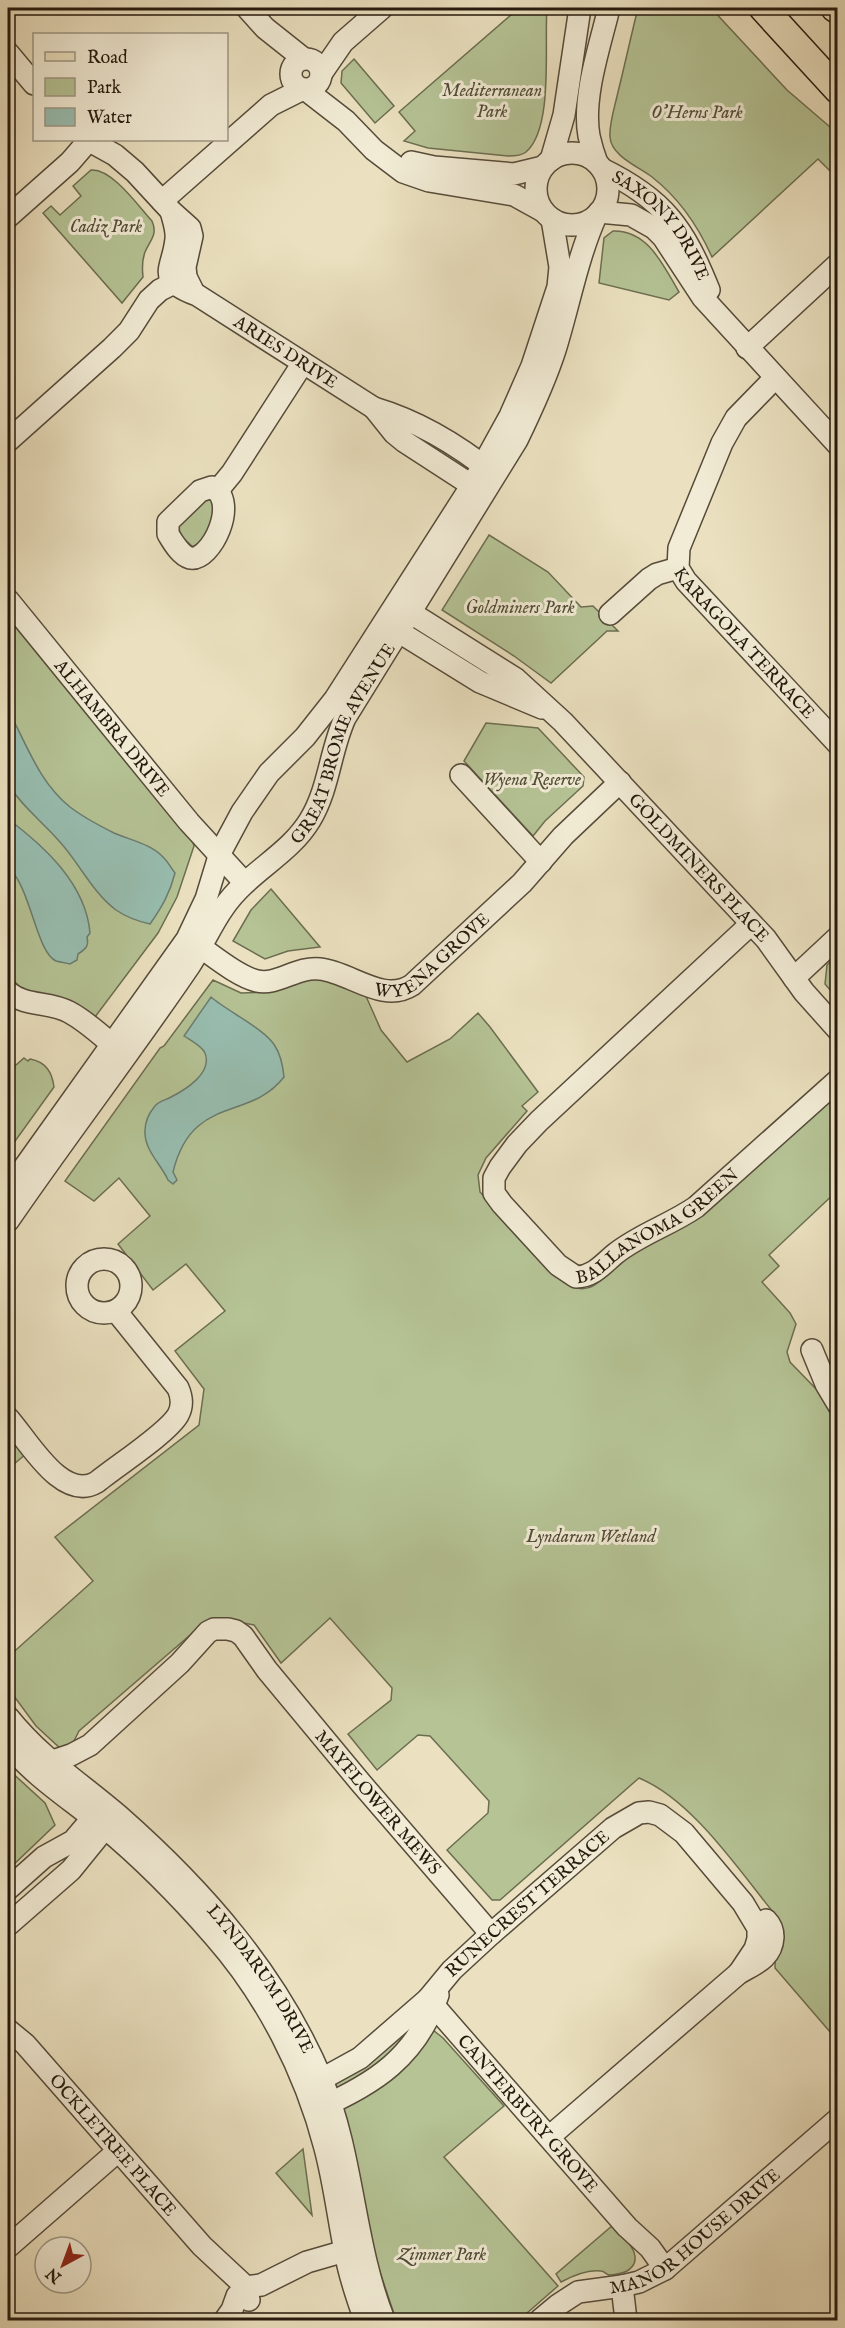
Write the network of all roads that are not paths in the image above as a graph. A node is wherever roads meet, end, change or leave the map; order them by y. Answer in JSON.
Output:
{"nodes":[{"id":1,"x":247,"y":8,"type":"edge"},
{"id":2,"x":382,"y":8,"type":"edge"},
{"id":3,"x":580,"y":8,"type":"edge"},
{"id":4,"x":609,"y":8,"type":"edge"},
{"id":5,"x":748,"y":8,"type":"edge"},
{"id":6,"x":763,"y":8,"type":"edge"},
{"id":7,"x":794,"y":43,"type":"junction"},
{"id":8,"x":8,"y":53,"type":"edge"},
{"id":9,"x":305,"y":74,"type":"junction"},
{"id":10,"x":33,"y":83,"type":"edge"},
{"id":11,"x":837,"y":90,"type":"edge"},
{"id":12,"x":87,"y":141,"type":"edge"},
{"id":13,"x":90,"y":141,"type":"edge"},
{"id":14,"x":374,"y":150,"type":"junction"},
{"id":15,"x":547,"y":163,"type":"junction"},
{"id":16,"x":599,"y":166,"type":"junction"},
{"id":17,"x":166,"y":206,"type":"junction"},
{"id":18,"x":598,"y":214,"type":"junction"},
{"id":19,"x":548,"y":215,"type":"junction"},
{"id":20,"x":8,"y":217,"type":"edge"},
{"id":21,"x":837,"y":264,"type":"edge"},
{"id":22,"x":180,"y":280,"type":"junction"},
{"id":23,"x":725,"y":324,"type":"junction"},
{"id":24,"x":747,"y":348,"type":"junction"},
{"id":25,"x":303,"y":363,"type":"junction"},
{"id":26,"x":775,"y":378,"type":"junction"},
{"id":27,"x":8,"y":441,"type":"edge"},
{"id":28,"x":837,"y":445,"type":"edge"},
{"id":29,"x":484,"y":480,"type":"junction"},
{"id":30,"x":218,"y":490,"type":"dead end"},
{"id":31,"x":678,"y":568,"type":"junction"},
{"id":32,"x":8,"y":600,"type":"edge"},
{"id":33,"x":403,"y":608,"type":"junction"},
{"id":34,"x":610,"y":614,"type":"dead end"},
{"id":35,"x":391,"y":627,"type":"junction"},
{"id":36,"x":554,"y":713,"type":"junction"},
{"id":37,"x":837,"y":744,"type":"edge"},
{"id":38,"x":461,"y":775,"type":"dead end"},
{"id":39,"x":620,"y":782,"type":"junction"},
{"id":40,"x":220,"y":854,"type":"junction"},
{"id":41,"x":541,"y":862,"type":"junction"},
{"id":42,"x":244,"y":882,"type":"junction"},
{"id":43,"x":751,"y":924,"type":"junction"},
{"id":44,"x":837,"y":937,"type":"edge"},
{"id":45,"x":194,"y":943,"type":"junction"},
{"id":46,"x":794,"y":978,"type":"junction"},
{"id":47,"x":8,"y":992,"type":"edge"},
{"id":48,"x":837,"y":1030,"type":"edge"},
{"id":49,"x":119,"y":1050,"type":"junction"},
{"id":50,"x":837,"y":1080,"type":"edge"},
{"id":51,"x":8,"y":1191,"type":"edge"},
{"id":52,"x":8,"y":1220,"type":"edge"},
{"id":53,"x":116,"y":1311,"type":"dead end"},
{"id":54,"x":812,"y":1350,"type":"dead end"},
{"id":55,"x":837,"y":1404,"type":"edge"},
{"id":56,"x":8,"y":1418,"type":"edge"},
{"id":57,"x":8,"y":1717,"type":"edge"},
{"id":58,"x":14,"y":1743,"type":"edge"},
{"id":59,"x":90,"y":1744,"type":"junction"},
{"id":60,"x":50,"y":1762,"type":"junction"},
{"id":61,"x":77,"y":1785,"type":"junction"},
{"id":62,"x":105,"y":1816,"type":"junction"},
{"id":63,"x":8,"y":1889,"type":"edge"},
{"id":64,"x":8,"y":1924,"type":"edge"},
{"id":65,"x":491,"y":1934,"type":"junction"},
{"id":66,"x":431,"y":2002,"type":"junction"},
{"id":67,"x":8,"y":2018,"type":"edge"},
{"id":68,"x":8,"y":2030,"type":"edge"},
{"id":69,"x":25,"y":2044,"type":"junction"},
{"id":70,"x":313,"y":2084,"type":"junction"},
{"id":71,"x":322,"y":2107,"type":"junction"},
{"id":72,"x":837,"y":2119,"type":"edge"},
{"id":73,"x":549,"y":2137,"type":"junction"},
{"id":74,"x":118,"y":2151,"type":"junction"},
{"id":75,"x":8,"y":2247,"type":"edge"},
{"id":76,"x":345,"y":2251,"type":"junction"},
{"id":77,"x":659,"y":2272,"type":"junction"},
{"id":78,"x":615,"y":2287,"type":"junction"},
{"id":79,"x":244,"y":2294,"type":"junction"},
{"id":80,"x":225,"y":2320,"type":"edge"},
{"id":81,"x":237,"y":2320,"type":"edge"},
{"id":82,"x":365,"y":2320,"type":"edge"},
{"id":83,"x":384,"y":2320,"type":"edge"},
{"id":84,"x":540,"y":2320,"type":"edge"},
{"id":85,"x":616,"y":2320,"type":"edge"},
{"id":86,"x":626,"y":2320,"type":"edge"}],
"edges":[{"from":1,"to":9,"type":"street"},
{"from":2,"to":9,"type":"street"},
{"from":3,"to":15,"type":"street"},
{"from":4,"to":16,"type":"street"},
{"from":5,"to":7,"type":"street"},
{"from":6,"to":7,"type":"main road"},
{"from":7,"to":11,"type":"main road"},
{"from":8,"to":10,"type":"street"},
{"from":9,"to":14,"type":"street"},
{"from":9,"to":17,"type":"street"},
{"from":12,"to":20,"type":"street"},
{"from":13,"to":17,"type":"street"},
{"from":14,"to":15,"type":"street"},
{"from":14,"to":19,"type":"street"},
{"from":15,"to":16,"type":"street"},
{"from":15,"to":19,"type":"street"},
{"from":16,"to":18,"type":"street"},
{"from":16,"to":23,"type":"street","name":"SAXONY DRIVE"},
{"from":17,"to":22,"type":"street"},
{"from":18,"to":19,"type":"street"},
{"from":18,"to":23,"type":"street","name":"SAXONY DRIVE"},
{"from":18,"to":29,"type":"street","name":"GREAT BROME AVENUE"},
{"from":19,"to":29,"type":"street","name":"GREAT BROME AVENUE"},
{"from":21,"to":24,"type":"street"},
{"from":22,"to":25,"type":"street","name":"ARIES DRIVE"},
{"from":22,"to":27,"type":"street"},
{"from":23,"to":24,"type":"street","name":"SAXONY DRIVE"},
{"from":24,"to":26,"type":"street","name":"SAXONY DRIVE"},
{"from":25,"to":29,"type":"street","name":"ARIES DRIVE"},
{"from":25,"to":30,"type":"street"},
{"from":26,"to":28,"type":"street","name":"SAXONY DRIVE"},
{"from":26,"to":31,"type":"street","name":"KARAGOLA TERRACE"},
{"from":29,"to":33,"type":"street","name":"GREAT BROME AVENUE"},
{"from":31,"to":34,"type":"street"},
{"from":31,"to":37,"type":"street","name":"KARAGOLA TERRACE"},
{"from":32,"to":40,"type":"street","name":"ALHAMBRA DRIVE"},
{"from":33,"to":35,"type":"street","name":"GREAT BROME AVENUE"},
{"from":33,"to":36,"type":"street","name":"GOLDMINERS PLACE"},
{"from":35,"to":36,"type":"street","name":"GOLDMINERS PLACE"},
{"from":35,"to":40,"type":"street","name":"GREAT BROME AVENUE"},
{"from":35,"to":42,"type":"street","name":"GREAT BROME AVENUE"},
{"from":36,"to":39,"type":"street","name":"GOLDMINERS PLACE"},
{"from":38,"to":41,"type":"street"},
{"from":39,"to":41,"type":"street","name":"WYENA GROVE"},
{"from":39,"to":43,"type":"street","name":"GOLDMINERS PLACE"},
{"from":40,"to":42,"type":"street","name":"ALHAMBRA DRIVE"},
{"from":40,"to":45,"type":"street","name":"GREAT BROME AVENUE"},
{"from":41,"to":45,"type":"street","name":"WYENA GROVE"},
{"from":42,"to":45,"type":"street","name":"GREAT BROME AVENUE"},
{"from":43,"to":46,"type":"street","name":"GOLDMINERS PLACE"},
{"from":43,"to":50,"type":"street","name":"BALLANOMA GREEN"},
{"from":44,"to":46,"type":"street"},
{"from":45,"to":49,"type":"street","name":"GREAT BROME AVENUE"},
{"from":46,"to":48,"type":"street","name":"GOLDMINERS PLACE"},
{"from":47,"to":49,"type":"street"},
{"from":49,"to":51,"type":"street","name":"GREAT BROME AVENUE"},
{"from":49,"to":52,"type":"street","name":"GREAT BROME AVENUE"},
{"from":53,"to":56,"type":"street"},
{"from":54,"to":55,"type":"street"},
{"from":57,"to":58,"type":"street","name":"LYNDARUM DRIVE"},
{"from":58,"to":60,"type":"street","name":"LYNDARUM DRIVE"},
{"from":58,"to":62,"type":"street","name":"LYNDARUM DRIVE"},
{"from":59,"to":60,"type":"street","name":"MAYFLOWER MEWS"},
{"from":59,"to":61,"type":"street"},
{"from":59,"to":65,"type":"street","name":"MAYFLOWER MEWS"},
{"from":60,"to":61,"type":"street","name":"LYNDARUM DRIVE"},
{"from":61,"to":62,"type":"street","name":"LYNDARUM DRIVE"},
{"from":62,"to":63,"type":"street"},
{"from":62,"to":64,"type":"street"},
{"from":62,"to":70,"type":"street","name":"LYNDARUM DRIVE"},
{"from":65,"to":66,"type":"street","name":"RUNECREST TERRACE"},
{"from":65,"to":73,"type":"street","name":"RUNECREST TERRACE"},
{"from":66,"to":70,"type":"street","name":"RUNECREST TERRACE"},
{"from":66,"to":71,"type":"street","name":"RUNECREST TERRACE"},
{"from":66,"to":73,"type":"street","name":"CANTERBURY GROVE"},
{"from":67,"to":69,"type":"street","name":"OCKLETREE PLACE"},
{"from":68,"to":69,"type":"street","name":"OCKLETREE PLACE"},
{"from":69,"to":74,"type":"street","name":"OCKLETREE PLACE"},
{"from":70,"to":71,"type":"street","name":"LYNDARUM DRIVE"},
{"from":71,"to":76,"type":"street","name":"LYNDARUM DRIVE"},
{"from":71,"to":83,"type":"street","name":"LYNDARUM DRIVE"},
{"from":72,"to":77,"type":"street","name":"MANOR HOUSE DRIVE"},
{"from":73,"to":77,"type":"street","name":"CANTERBURY GROVE"},
{"from":74,"to":75,"type":"street"},
{"from":74,"to":79,"type":"street","name":"OCKLETREE PLACE"},
{"from":76,"to":79,"type":"street"},
{"from":76,"to":82,"type":"street","name":"LYNDARUM DRIVE"},
{"from":77,"to":78,"type":"street","name":"MANOR HOUSE DRIVE"},
{"from":78,"to":84,"type":"street","name":"MANOR HOUSE DRIVE"},
{"from":78,"to":85,"type":"street"},
{"from":78,"to":86,"type":"street"},
{"from":79,"to":80,"type":"street"},
{"from":79,"to":81,"type":"street"}]}
